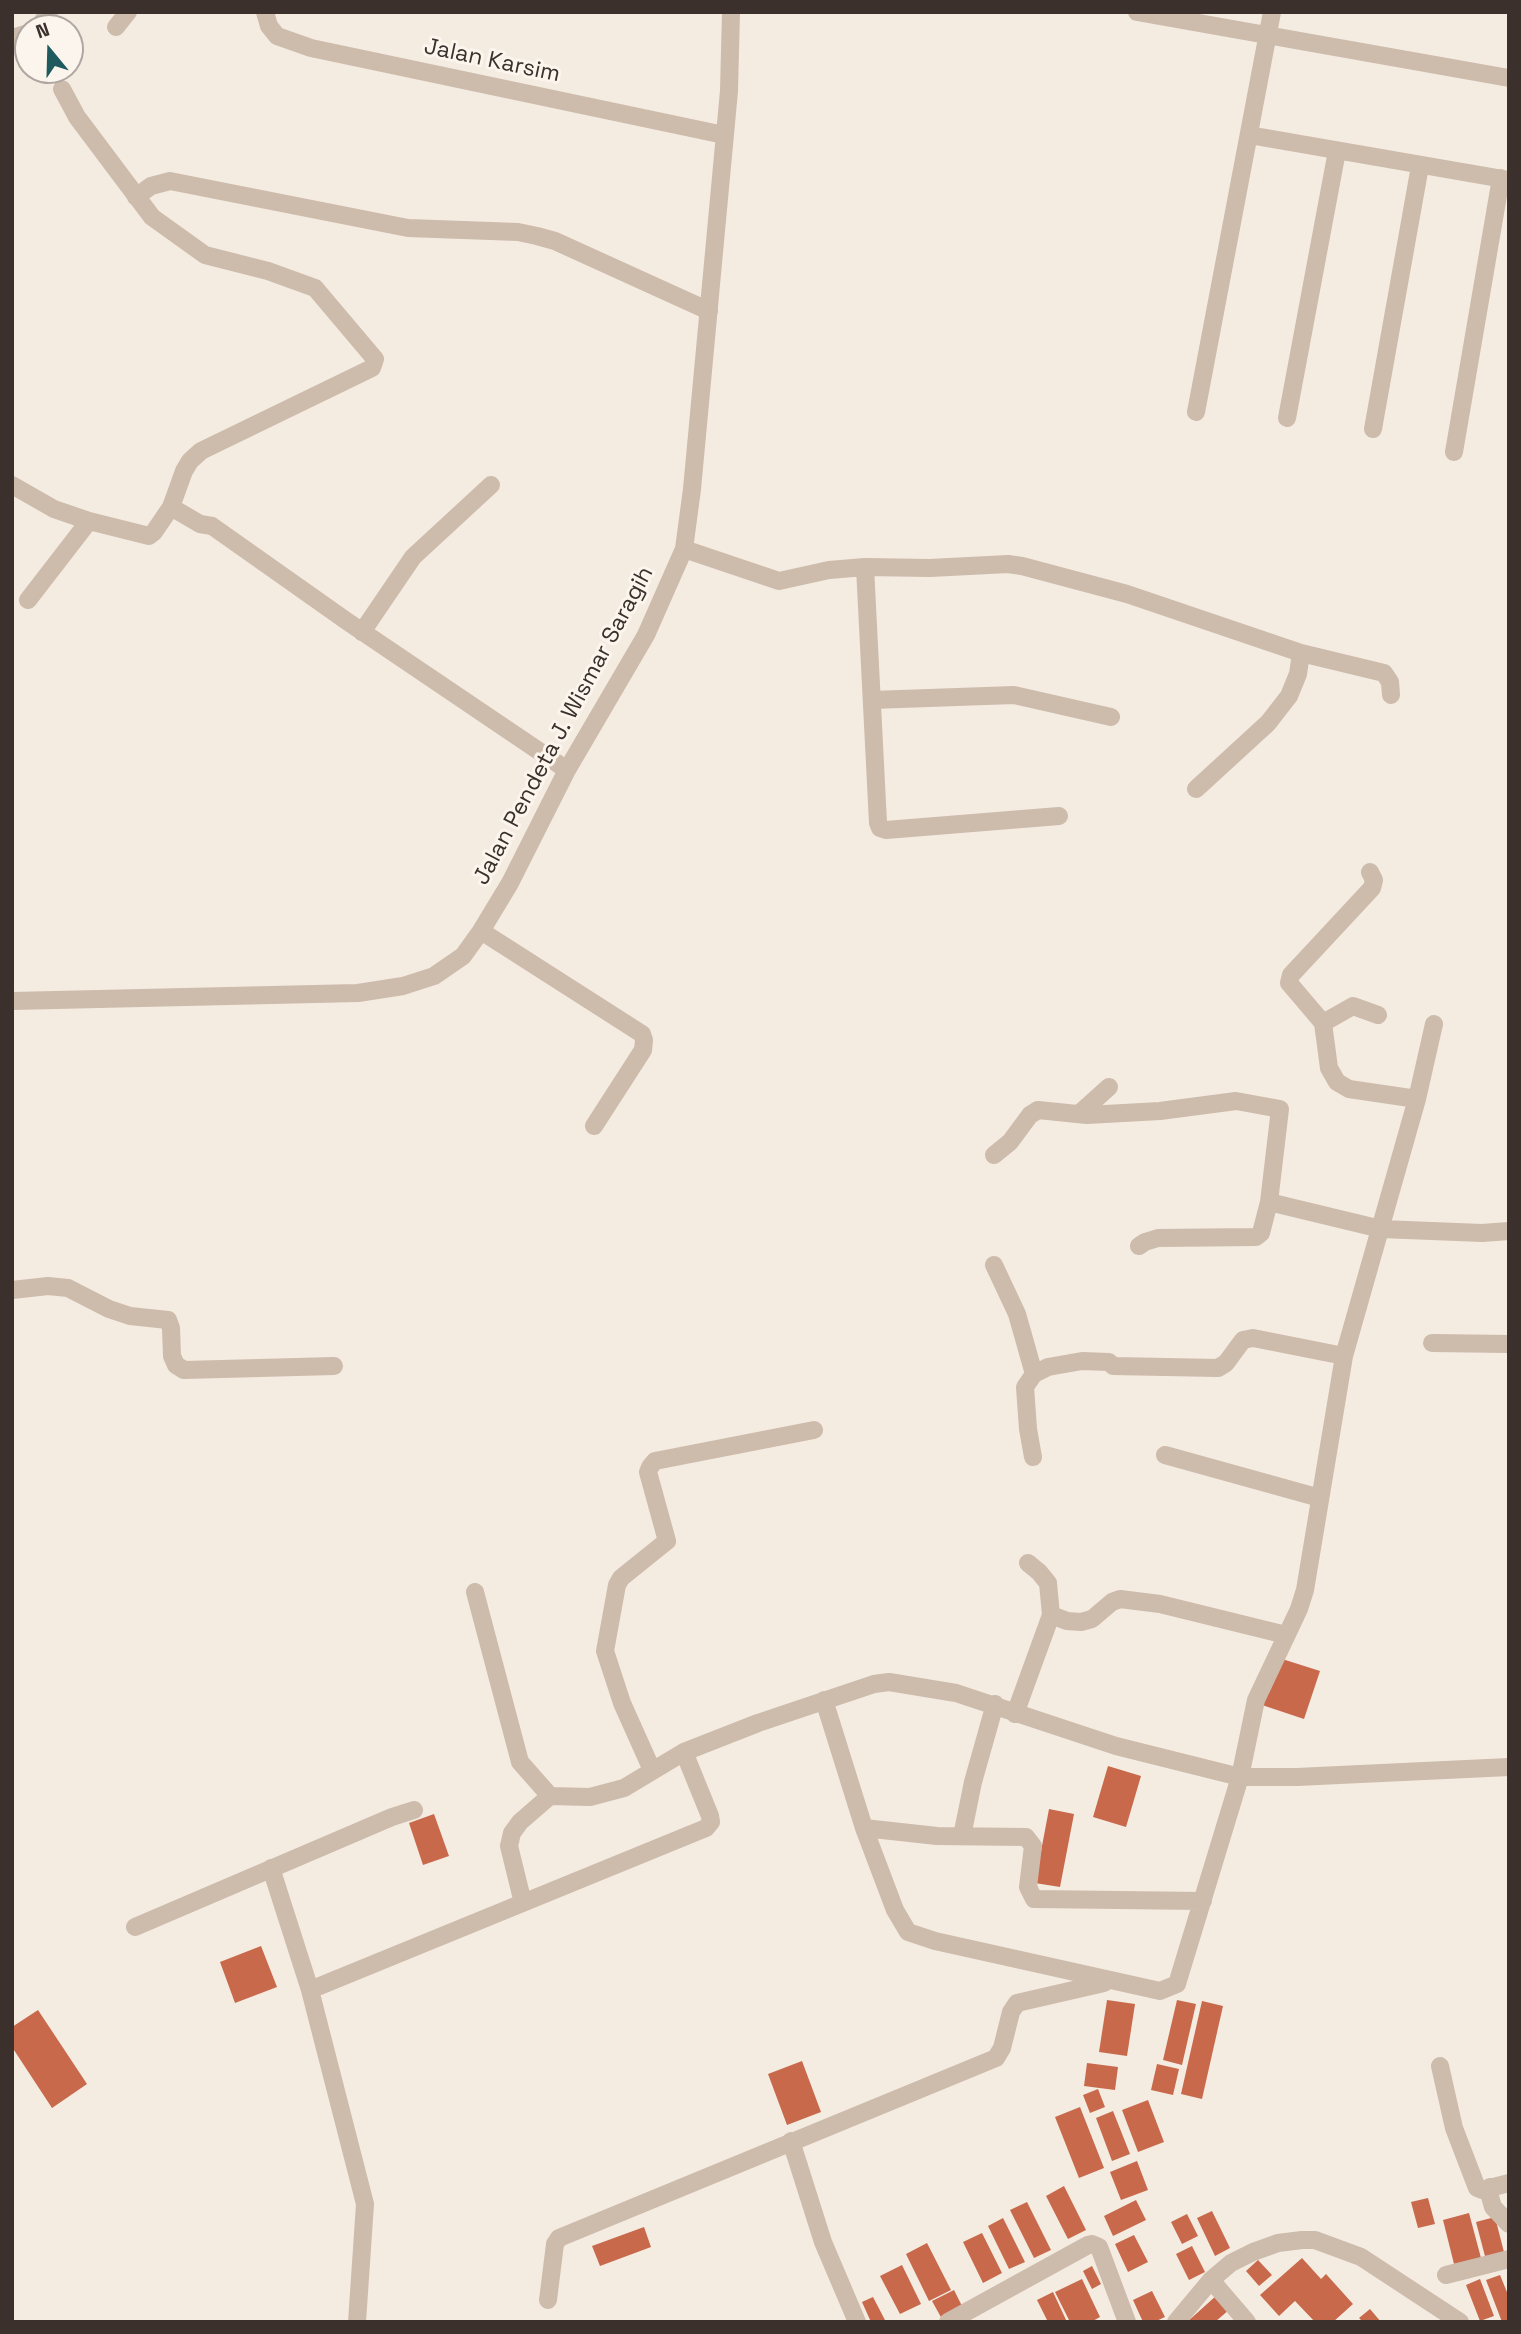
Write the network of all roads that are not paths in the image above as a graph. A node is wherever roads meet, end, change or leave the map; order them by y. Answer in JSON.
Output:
{"nodes":[{"id":1,"x":128,"y":12,"type":"edge"},
{"id":2,"x":265,"y":12,"type":"edge"},
{"id":3,"x":732,"y":12,"type":"edge"},
{"id":4,"x":1137,"y":12,"type":"edge"},
{"id":5,"x":1272,"y":12,"type":"edge"},
{"id":6,"x":116,"y":27,"type":"dead end"},
{"id":7,"x":1267,"y":34,"type":"junction"},
{"id":8,"x":1509,"y":78,"type":"edge"},
{"id":9,"x":62,"y":89,"type":"dead end"},
{"id":10,"x":724,"y":135,"type":"junction"},
{"id":11,"x":1249,"y":135,"type":"junction"},
{"id":12,"x":1337,"y":151,"type":"junction"},
{"id":13,"x":1420,"y":166,"type":"junction"},
{"id":14,"x":1505,"y":179,"type":"edge"},
{"id":15,"x":136,"y":197,"type":"junction"},
{"id":16,"x":709,"y":311,"type":"junction"},
{"id":17,"x":1196,"y":412,"type":"dead end"},
{"id":18,"x":1287,"y":418,"type":"dead end"},
{"id":19,"x":1374,"y":429,"type":"dead end"},
{"id":20,"x":1454,"y":452,"type":"dead end"},
{"id":21,"x":12,"y":485,"type":"edge"},
{"id":22,"x":491,"y":485,"type":"dead end"},
{"id":23,"x":171,"y":507,"type":"junction"},
{"id":24,"x":89,"y":521,"type":"junction"},
{"id":25,"x":684,"y":549,"type":"junction"},
{"id":26,"x":864,"y":567,"type":"junction"},
{"id":27,"x":28,"y":600,"type":"dead end"},
{"id":28,"x":362,"y":632,"type":"junction"},
{"id":29,"x":1301,"y":653,"type":"junction"},
{"id":30,"x":1391,"y":695,"type":"dead end"},
{"id":31,"x":872,"y":700,"type":"junction"},
{"id":32,"x":1111,"y":717,"type":"dead end"},
{"id":33,"x":567,"y":770,"type":"junction"},
{"id":34,"x":1196,"y":789,"type":"dead end"},
{"id":35,"x":1059,"y":816,"type":"dead end"},
{"id":36,"x":1370,"y":872,"type":"dead end"},
{"id":37,"x":481,"y":931,"type":"junction"},
{"id":38,"x":12,"y":1001,"type":"edge"},
{"id":39,"x":1378,"y":1015,"type":"dead end"},
{"id":40,"x":1322,"y":1023,"type":"junction"},
{"id":41,"x":1434,"y":1024,"type":"dead end"},
{"id":42,"x":1110,"y":1087,"type":"dead end"},
{"id":43,"x":1418,"y":1099,"type":"junction"},
{"id":44,"x":1079,"y":1114,"type":"junction"},
{"id":45,"x":594,"y":1126,"type":"dead end"},
{"id":46,"x":994,"y":1155,"type":"dead end"},
{"id":47,"x":1269,"y":1202,"type":"junction"},
{"id":48,"x":1381,"y":1229,"type":"junction"},
{"id":49,"x":1509,"y":1231,"type":"edge"},
{"id":50,"x":1139,"y":1246,"type":"dead end"},
{"id":51,"x":994,"y":1265,"type":"dead end"},
{"id":52,"x":12,"y":1290,"type":"edge"},
{"id":53,"x":1432,"y":1343,"type":"dead end"},
{"id":54,"x":1509,"y":1345,"type":"edge"},
{"id":55,"x":1344,"y":1356,"type":"junction"},
{"id":56,"x":334,"y":1366,"type":"dead end"},
{"id":57,"x":1034,"y":1374,"type":"junction"},
{"id":58,"x":814,"y":1430,"type":"dead end"},
{"id":59,"x":1165,"y":1455,"type":"dead end"},
{"id":60,"x":1033,"y":1457,"type":"dead end"},
{"id":61,"x":1320,"y":1498,"type":"junction"},
{"id":62,"x":1028,"y":1563,"type":"dead end"},
{"id":63,"x":475,"y":1592,"type":"dead end"},
{"id":64,"x":1051,"y":1615,"type":"junction"},
{"id":65,"x":1286,"y":1635,"type":"junction"},
{"id":66,"x":824,"y":1700,"type":"junction"},
{"id":67,"x":995,"y":1704,"type":"junction"},
{"id":68,"x":1015,"y":1714,"type":"junction"},
{"id":69,"x":684,"y":1752,"type":"junction"},
{"id":70,"x":1509,"y":1767,"type":"edge"},
{"id":71,"x":652,"y":1770,"type":"junction"},
{"id":72,"x":1240,"y":1777,"type":"junction"},
{"id":73,"x":550,"y":1796,"type":"junction"},
{"id":74,"x":415,"y":1810,"type":"dead end"},
{"id":75,"x":863,"y":1828,"type":"junction"},
{"id":76,"x":962,"y":1836,"type":"junction"},
{"id":77,"x":271,"y":1868,"type":"junction"},
{"id":78,"x":1203,"y":1901,"type":"junction"},
{"id":79,"x":523,"y":1903,"type":"junction"},
{"id":80,"x":135,"y":1927,"type":"dead end"},
{"id":81,"x":1111,"y":1981,"type":"junction"},
{"id":82,"x":310,"y":1990,"type":"junction"},
{"id":83,"x":1440,"y":2066,"type":"dead end"},
{"id":84,"x":791,"y":2141,"type":"junction"},
{"id":85,"x":1509,"y":2183,"type":"edge"},
{"id":86,"x":1490,"y":2187,"type":"junction"},
{"id":87,"x":1509,"y":2224,"type":"edge"},
{"id":88,"x":1509,"y":2259,"type":"edge"},
{"id":89,"x":1446,"y":2275,"type":"dead end"},
{"id":90,"x":1212,"y":2280,"type":"junction"},
{"id":91,"x":548,"y":2300,"type":"dead end"},
{"id":92,"x":357,"y":2322,"type":"edge"},
{"id":93,"x":857,"y":2322,"type":"edge"},
{"id":94,"x":948,"y":2322,"type":"edge"},
{"id":95,"x":1127,"y":2322,"type":"edge"},
{"id":96,"x":1176,"y":2322,"type":"edge"},
{"id":97,"x":1247,"y":2322,"type":"edge"},
{"id":98,"x":1460,"y":2322,"type":"edge"}],
"edges":[{"from":1,"to":6,"type":"street"},
{"from":2,"to":10,"type":"street","name":"Jalan Karsim"},
{"from":3,"to":10,"type":"street","name":"Jalan Pendeta J. Wismar Saragih"},
{"from":4,"to":7,"type":"street"},
{"from":5,"to":7,"type":"street"},
{"from":7,"to":8,"type":"street"},
{"from":7,"to":11,"type":"street"},
{"from":9,"to":15,"type":"street"},
{"from":10,"to":16,"type":"street","name":"Jalan Pendeta J. Wismar Saragih"},
{"from":11,"to":12,"type":"street"},
{"from":11,"to":17,"type":"street"},
{"from":12,"to":13,"type":"street"},
{"from":12,"to":18,"type":"street"},
{"from":13,"to":14,"type":"street"},
{"from":13,"to":19,"type":"street"},
{"from":14,"to":20,"type":"street"},
{"from":15,"to":16,"type":"street"},
{"from":15,"to":23,"type":"street"},
{"from":16,"to":25,"type":"street","name":"Jalan Pendeta J. Wismar Saragih"},
{"from":21,"to":24,"type":"street"},
{"from":22,"to":28,"type":"street"},
{"from":23,"to":24,"type":"street"},
{"from":23,"to":28,"type":"street"},
{"from":24,"to":27,"type":"street"},
{"from":25,"to":26,"type":"street"},
{"from":25,"to":33,"type":"street","name":"Jalan Pendeta J. Wismar Saragih"},
{"from":26,"to":29,"type":"street"},
{"from":26,"to":31,"type":"street"},
{"from":28,"to":33,"type":"street"},
{"from":29,"to":30,"type":"street"},
{"from":29,"to":34,"type":"street"},
{"from":31,"to":32,"type":"street"},
{"from":31,"to":35,"type":"street"},
{"from":33,"to":37,"type":"street","name":"Jalan Pendeta J. Wismar Saragih"},
{"from":36,"to":40,"type":"street"},
{"from":37,"to":38,"type":"street","name":"Jalan Pendeta J. Wismar Saragih"},
{"from":37,"to":45,"type":"street"},
{"from":39,"to":40,"type":"street"},
{"from":40,"to":43,"type":"street"},
{"from":41,"to":43,"type":"street"},
{"from":42,"to":44,"type":"street"},
{"from":43,"to":48,"type":"street"},
{"from":44,"to":46,"type":"street"},
{"from":44,"to":47,"type":"street"},
{"from":47,"to":48,"type":"street"},
{"from":47,"to":50,"type":"street"},
{"from":48,"to":49,"type":"street"},
{"from":48,"to":55,"type":"street"},
{"from":51,"to":57,"type":"street"},
{"from":52,"to":56,"type":"street"},
{"from":53,"to":54,"type":"street"},
{"from":55,"to":57,"type":"street"},
{"from":55,"to":61,"type":"street"},
{"from":57,"to":60,"type":"street"},
{"from":58,"to":71,"type":"street"},
{"from":59,"to":61,"type":"street"},
{"from":61,"to":65,"type":"street"},
{"from":62,"to":64,"type":"street"},
{"from":63,"to":73,"type":"street"},
{"from":64,"to":65,"type":"street"},
{"from":64,"to":68,"type":"street"},
{"from":65,"to":72,"type":"street"},
{"from":66,"to":67,"type":"street"},
{"from":66,"to":69,"type":"street"},
{"from":66,"to":75,"type":"street"},
{"from":67,"to":68,"type":"street"},
{"from":67,"to":76,"type":"street"},
{"from":68,"to":72,"type":"street"},
{"from":69,"to":71,"type":"street"},
{"from":69,"to":79,"type":"street"},
{"from":70,"to":72,"type":"street"},
{"from":71,"to":73,"type":"street"},
{"from":72,"to":78,"type":"street"},
{"from":73,"to":79,"type":"street"},
{"from":74,"to":77,"type":"street"},
{"from":75,"to":76,"type":"street"},
{"from":75,"to":81,"type":"street"},
{"from":76,"to":78,"type":"street"},
{"from":77,"to":80,"type":"street"},
{"from":77,"to":82,"type":"street"},
{"from":78,"to":81,"type":"street"},
{"from":79,"to":82,"type":"street"},
{"from":81,"to":84,"type":"street"},
{"from":82,"to":92,"type":"street"},
{"from":83,"to":86,"type":"street"},
{"from":84,"to":91,"type":"street"},
{"from":84,"to":93,"type":"street"},
{"from":85,"to":86,"type":"street"},
{"from":86,"to":87,"type":"street"},
{"from":88,"to":89,"type":"street"},
{"from":90,"to":96,"type":"street"},
{"from":90,"to":97,"type":"street"},
{"from":90,"to":98,"type":"street"},
{"from":94,"to":95,"type":"street"}]}
